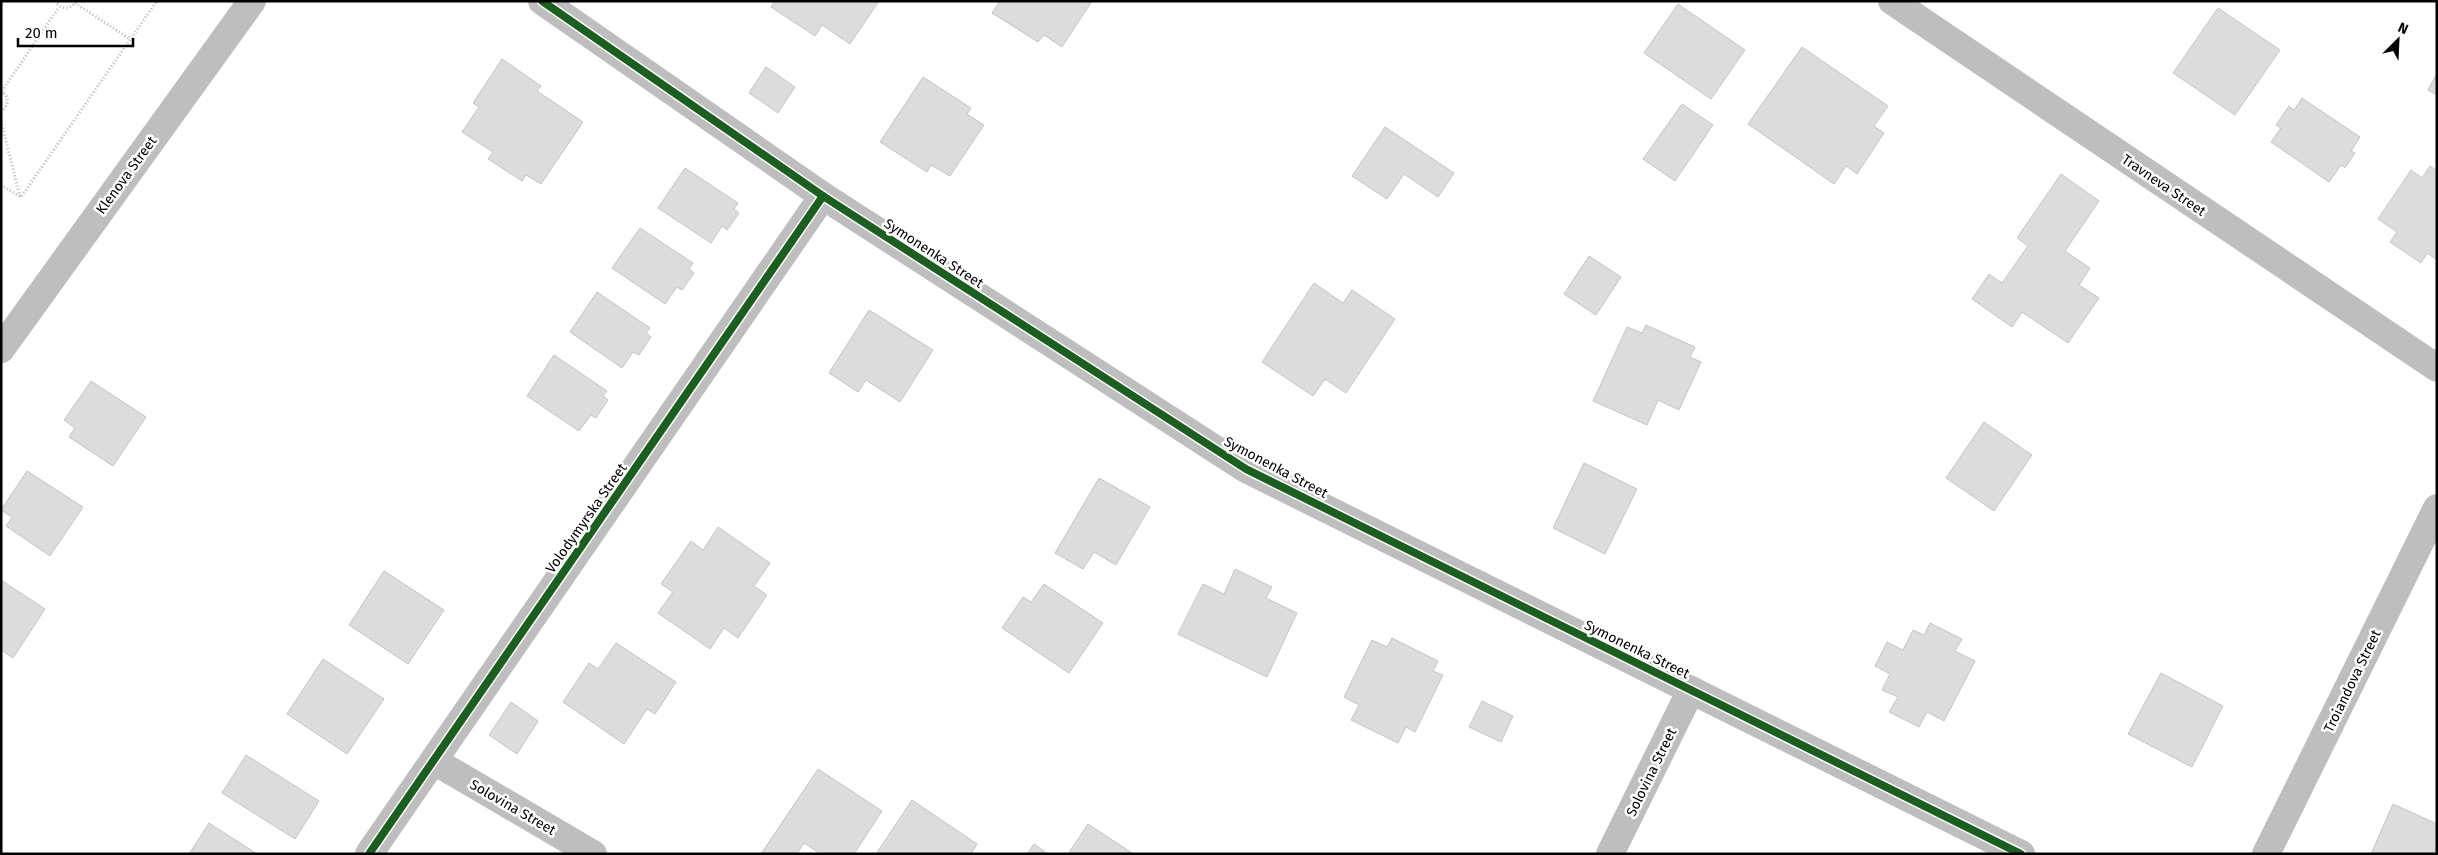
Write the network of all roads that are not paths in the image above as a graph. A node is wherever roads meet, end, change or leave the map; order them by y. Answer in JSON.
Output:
{"nodes":[{"id":1,"x":252,"y":1,"type":"edge"},
{"id":2,"x":542,"y":1,"type":"edge"},
{"id":3,"x":1892,"y":1,"type":"edge"},
{"id":4,"x":823,"y":196,"type":"junction"},
{"id":5,"x":1,"y":349,"type":"edge"},
{"id":6,"x":2437,"y":368,"type":"edge"},
{"id":7,"x":2437,"y":508,"type":"edge"},
{"id":8,"x":1691,"y":690,"type":"junction"},
{"id":9,"x":434,"y":761,"type":"junction"},
{"id":10,"x":369,"y":854,"type":"edge"},
{"id":11,"x":593,"y":854,"type":"edge"},
{"id":12,"x":1610,"y":854,"type":"edge"},
{"id":13,"x":2021,"y":854,"type":"edge"},
{"id":14,"x":2266,"y":854,"type":"edge"}],
"edges":[{"from":1,"to":5,"type":"street","name":"Klenova Street"},
{"from":2,"to":4,"type":"street","name":"Symonenka Street"},
{"from":3,"to":6,"type":"street","name":"Travneva Street"},
{"from":4,"to":8,"type":"street","name":"Symonenka Street"},
{"from":4,"to":9,"type":"street","name":"Volodymyrska Street"},
{"from":7,"to":14,"type":"street","name":"Troiandova Street"},
{"from":8,"to":12,"type":"street","name":"Solovina Street"},
{"from":8,"to":13,"type":"street","name":"Symonenka Street"},
{"from":9,"to":10,"type":"street","name":"Volodymyrska Street"},
{"from":9,"to":11,"type":"street","name":"Solovina Street"}]}
